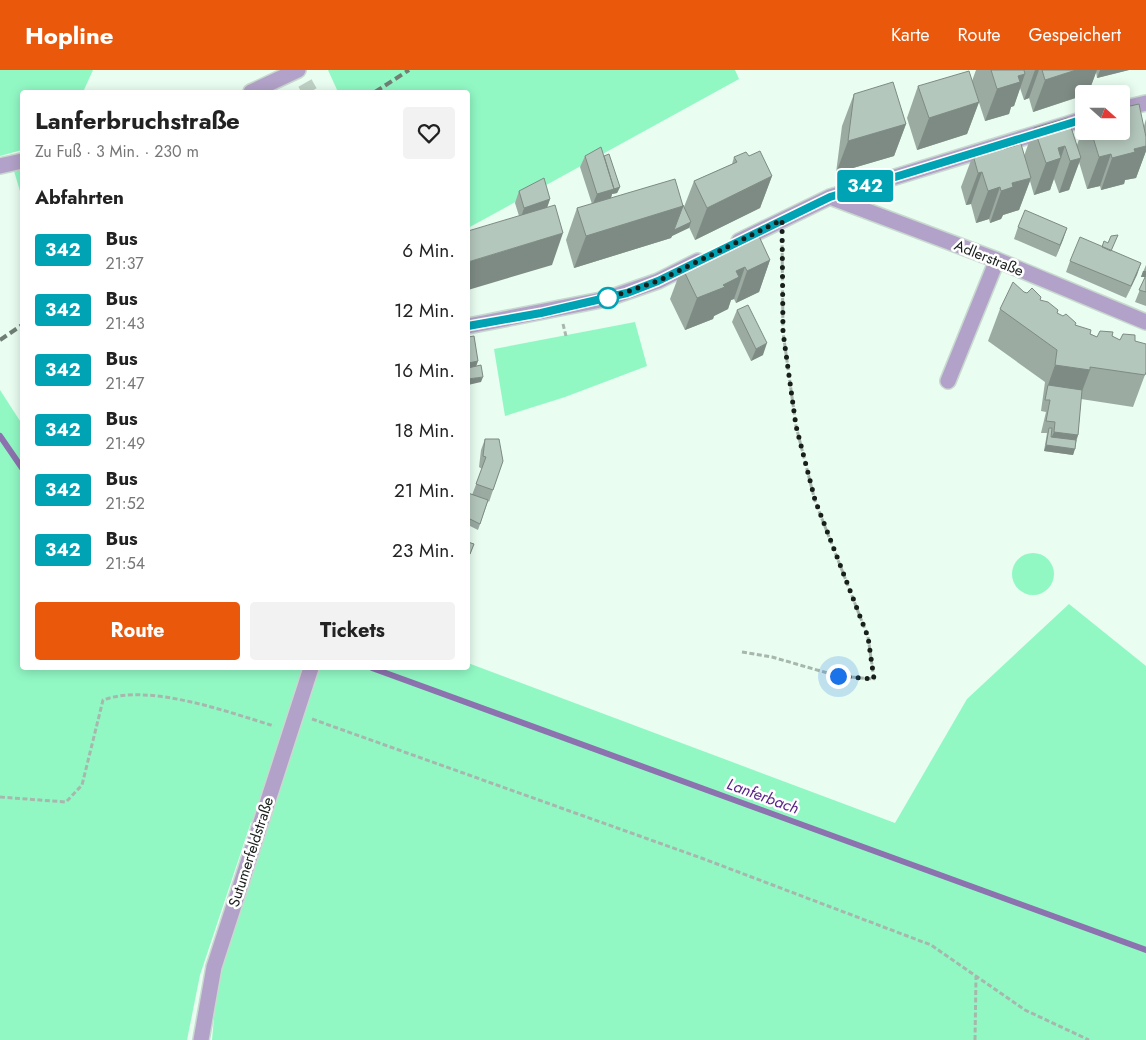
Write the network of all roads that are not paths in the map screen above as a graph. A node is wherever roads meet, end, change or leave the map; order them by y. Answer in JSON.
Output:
{"nodes":[{"id":1,"x":300,"y":74,"type":"edge"},
{"id":2,"x":256,"y":90,"type":"edge"},
{"id":3,"x":1146,"y":103,"type":"edge"},
{"id":4,"x":1130,"y":107,"type":"edge"},
{"id":5,"x":1075,"y":122,"type":"edge"},
{"id":6,"x":20,"y":161,"type":"edge"},
{"id":7,"x":0,"y":166,"type":"edge"},
{"id":8,"x":830,"y":197,"type":"junction"},
{"id":9,"x":729,"y":246,"type":"edge"},
{"id":10,"x":711,"y":255,"type":"edge"},
{"id":11,"x":997,"y":260,"type":"junction"},
{"id":12,"x":1146,"y":322,"type":"edge"},
{"id":13,"x":470,"y":326,"type":"edge"},
{"id":14,"x":948,"y":381,"type":"dead end"},
{"id":15,"x":310,"y":670,"type":"edge"},
{"id":16,"x":201,"y":1040,"type":"edge"}],
"edges":[{"from":1,"to":2,"type":"street"},
{"from":3,"to":4,"type":"street"},
{"from":5,"to":8,"type":"street"},
{"from":6,"to":7,"type":"street"},
{"from":8,"to":9,"type":"street"},
{"from":8,"to":11,"type":"street","name":"Adlerstraße"},
{"from":10,"to":13,"type":"street"},
{"from":11,"to":12,"type":"street","name":"Adlerstraße"},
{"from":11,"to":14,"type":"street"},
{"from":15,"to":16,"type":"street","name":"Sutumerfeldstraße"}]}
